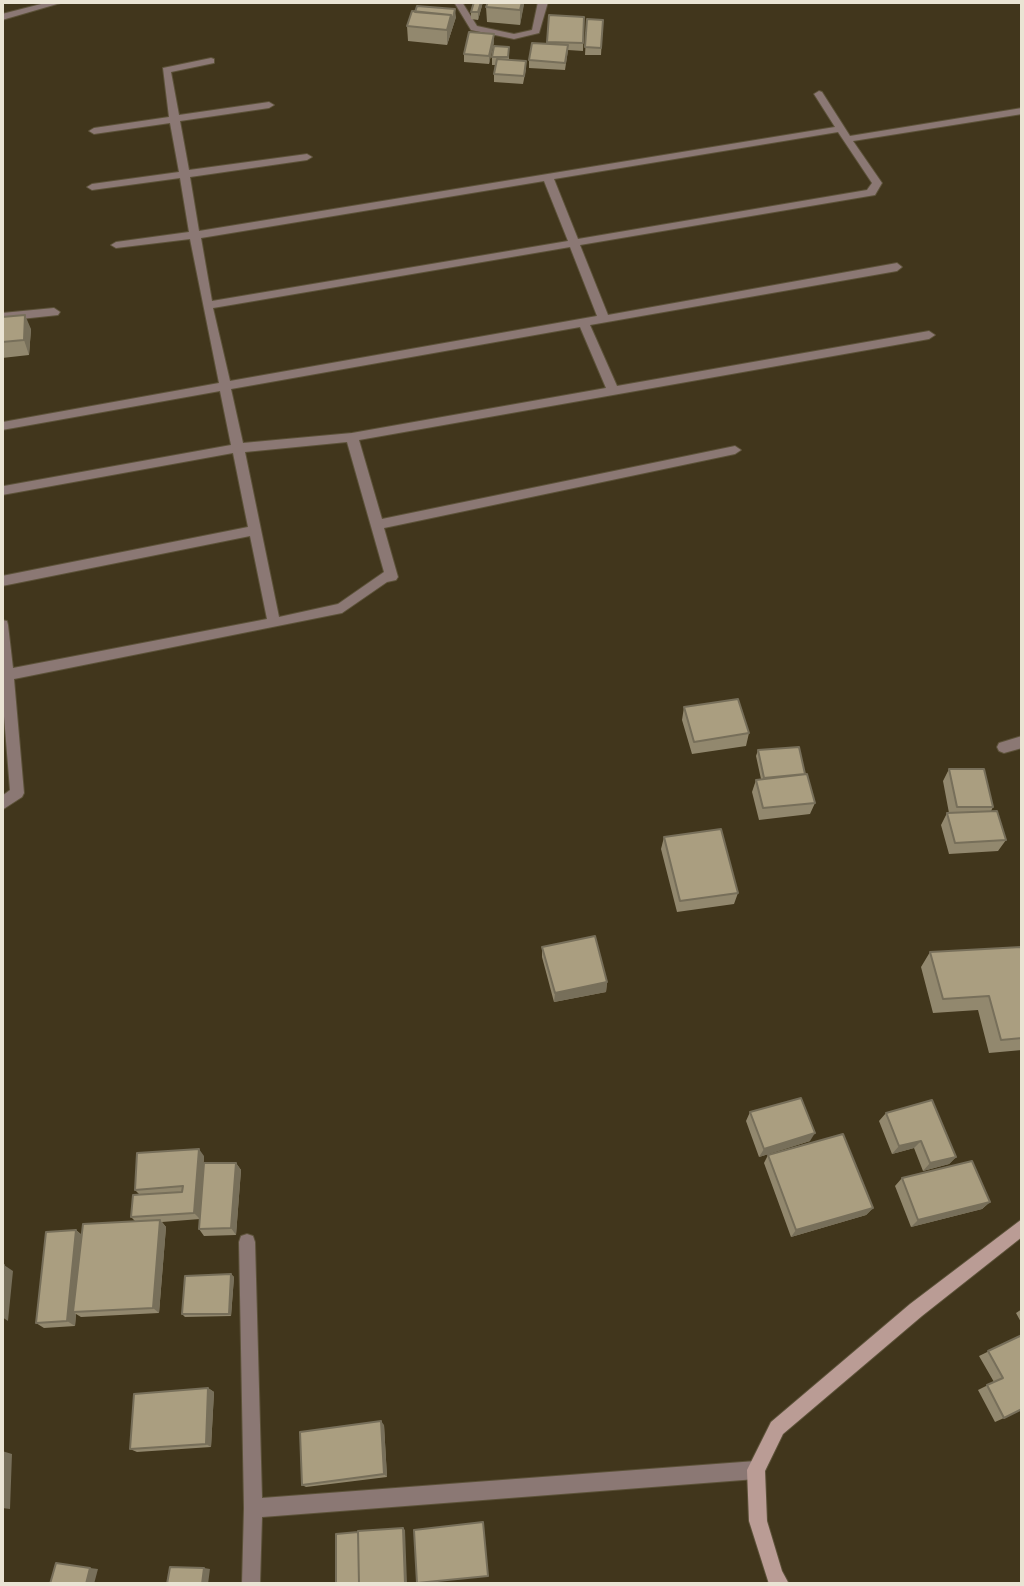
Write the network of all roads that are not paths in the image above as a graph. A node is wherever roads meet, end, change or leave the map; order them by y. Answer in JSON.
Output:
{"nodes":[{"id":1,"x":59,"y":2,"type":"edge"},
{"id":2,"x":458,"y":2,"type":"edge"},
{"id":3,"x":542,"y":2,"type":"edge"},
{"id":4,"x":2,"y":17,"type":"edge"},
{"id":5,"x":211,"y":61,"type":"dead end"},
{"id":6,"x":819,"y":94,"type":"dead end"},
{"id":7,"x":269,"y":105,"type":"dead end"},
{"id":8,"x":1022,"y":111,"type":"edge"},
{"id":9,"x":174,"y":119,"type":"junction"},
{"id":10,"x":841,"y":129,"type":"junction"},
{"id":11,"x":94,"y":131,"type":"dead end"},
{"id":12,"x":847,"y":139,"type":"junction"},
{"id":13,"x":307,"y":157,"type":"dead end"},
{"id":14,"x":184,"y":174,"type":"junction"},
{"id":15,"x":548,"y":177,"type":"junction"},
{"id":16,"x":92,"y":187,"type":"dead end"},
{"id":17,"x":195,"y":235,"type":"junction"},
{"id":18,"x":575,"y":243,"type":"junction"},
{"id":19,"x":116,"y":246,"type":"dead end"},
{"id":20,"x":897,"y":267,"type":"dead end"},
{"id":21,"x":207,"y":305,"type":"junction"},
{"id":22,"x":54,"y":312,"type":"dead end"},
{"id":23,"x":2,"y":317,"type":"edge"},
{"id":24,"x":604,"y":319,"type":"junction"},
{"id":25,"x":584,"y":323,"type":"junction"},
{"id":26,"x":929,"y":335,"type":"dead end"},
{"id":27,"x":225,"y":386,"type":"junction"},
{"id":28,"x":613,"y":391,"type":"junction"},
{"id":29,"x":3,"y":426,"type":"edge"},
{"id":30,"x":352,"y":437,"type":"junction"},
{"id":31,"x":239,"y":448,"type":"junction"},
{"id":32,"x":735,"y":450,"type":"dead end"},
{"id":33,"x":4,"y":491,"type":"dead end"},
{"id":34,"x":377,"y":525,"type":"junction"},
{"id":35,"x":255,"y":530,"type":"junction"},
{"id":36,"x":2,"y":582,"type":"edge"},
{"id":37,"x":274,"y":623,"type":"junction"},
{"id":38,"x":2,"y":625,"type":"edge"},
{"id":39,"x":7,"y":675,"type":"junction"},
{"id":40,"x":1022,"y":742,"type":"edge"},
{"id":41,"x":1003,"y":747,"type":"dead end"},
{"id":42,"x":2,"y":804,"type":"edge"},
{"id":43,"x":1022,"y":1227,"type":"edge"},
{"id":44,"x":247,"y":1242,"type":"dead end"},
{"id":45,"x":756,"y":1470,"type":"junction"},
{"id":46,"x":253,"y":1508,"type":"junction"},
{"id":47,"x":251,"y":1584,"type":"edge"},
{"id":48,"x":780,"y":1584,"type":"edge"}],
"edges":[{"from":1,"to":4,"type":"street"},
{"from":2,"to":3,"type":"street"},
{"from":5,"to":9,"type":"street"},
{"from":6,"to":10,"type":"street"},
{"from":7,"to":9,"type":"street"},
{"from":8,"to":12,"type":"street"},
{"from":9,"to":11,"type":"street"},
{"from":9,"to":14,"type":"street"},
{"from":10,"to":12,"type":"street"},
{"from":10,"to":15,"type":"street"},
{"from":12,"to":18,"type":"street"},
{"from":13,"to":14,"type":"street"},
{"from":14,"to":16,"type":"street"},
{"from":14,"to":17,"type":"street"},
{"from":15,"to":17,"type":"street"},
{"from":15,"to":18,"type":"street"},
{"from":17,"to":19,"type":"street"},
{"from":17,"to":21,"type":"street"},
{"from":18,"to":21,"type":"street"},
{"from":18,"to":24,"type":"street"},
{"from":20,"to":24,"type":"street"},
{"from":21,"to":27,"type":"street"},
{"from":22,"to":23,"type":"street"},
{"from":24,"to":25,"type":"street"},
{"from":25,"to":27,"type":"street"},
{"from":25,"to":28,"type":"street"},
{"from":26,"to":28,"type":"street"},
{"from":27,"to":29,"type":"street"},
{"from":27,"to":31,"type":"street"},
{"from":28,"to":30,"type":"street"},
{"from":30,"to":31,"type":"street"},
{"from":30,"to":34,"type":"street"},
{"from":31,"to":33,"type":"street"},
{"from":31,"to":35,"type":"street"},
{"from":32,"to":34,"type":"street"},
{"from":34,"to":37,"type":"street"},
{"from":35,"to":36,"type":"street"},
{"from":35,"to":37,"type":"street"},
{"from":37,"to":39,"type":"street"},
{"from":38,"to":39,"type":"street"},
{"from":39,"to":42,"type":"street"},
{"from":40,"to":41,"type":"street"},
{"from":43,"to":45,"type":"street"},
{"from":44,"to":46,"type":"street"},
{"from":45,"to":46,"type":"street"},
{"from":45,"to":48,"type":"street"},
{"from":46,"to":47,"type":"street"}]}
